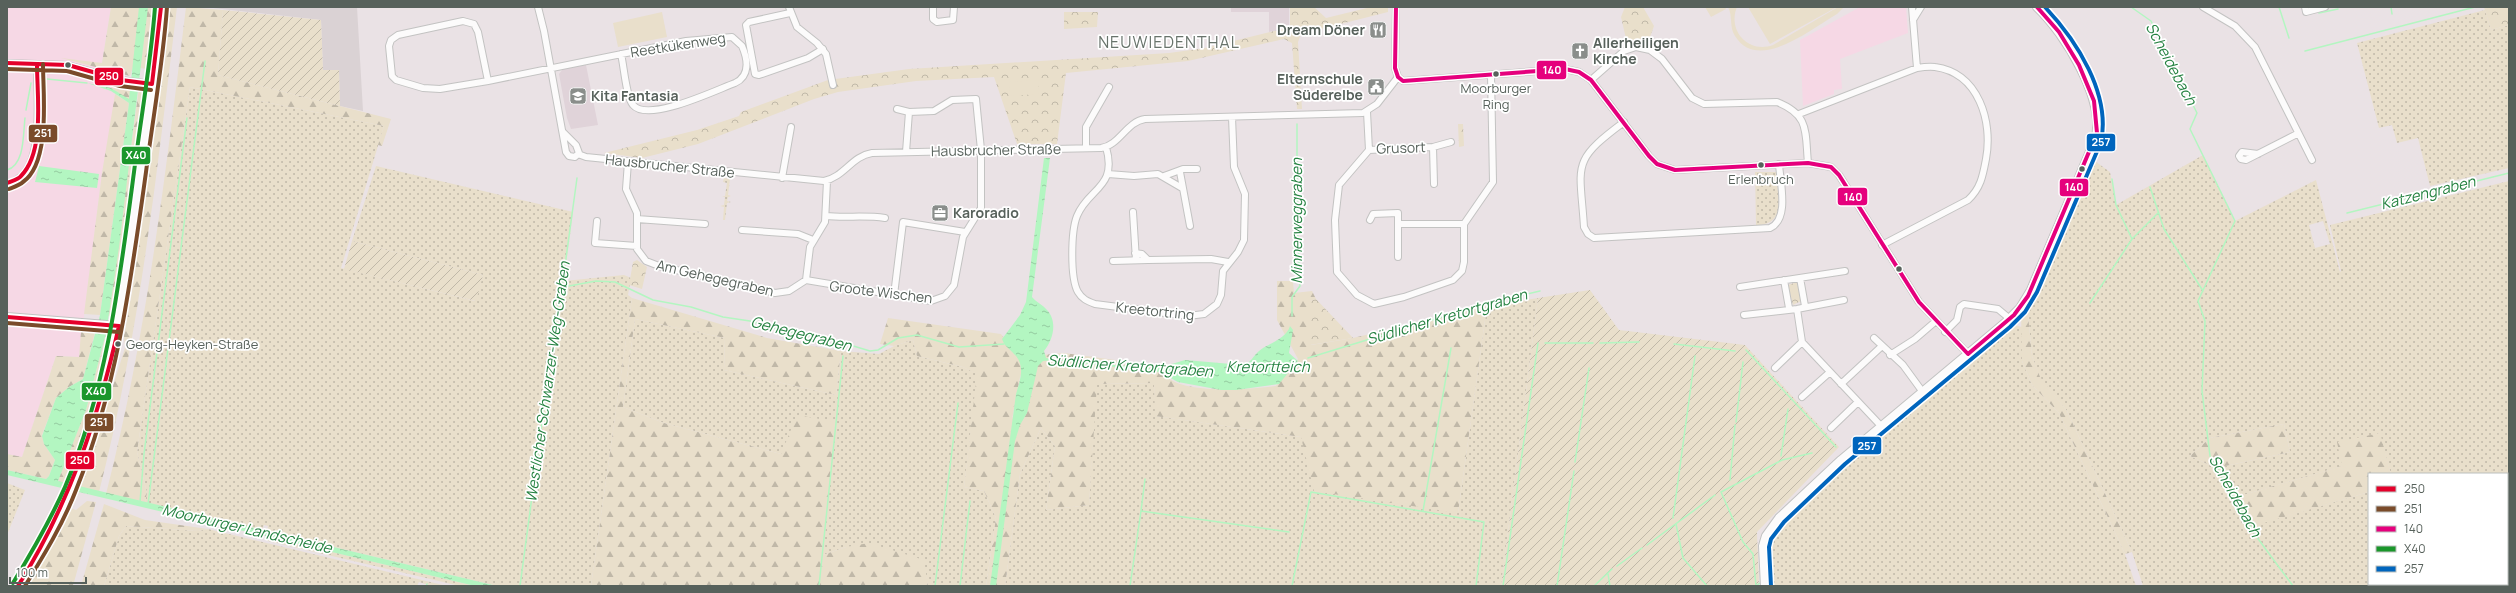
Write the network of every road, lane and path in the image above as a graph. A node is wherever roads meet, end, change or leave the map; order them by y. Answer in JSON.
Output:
{"nodes":[{"id":1,"x":161,"y":7,"type":"edge"},
{"id":2,"x":538,"y":7,"type":"edge"},
{"id":3,"x":933,"y":7,"type":"edge"},
{"id":4,"x":954,"y":7,"type":"edge"},
{"id":5,"x":1396,"y":7,"type":"edge"},
{"id":6,"x":1912,"y":7,"type":"edge"},
{"id":7,"x":1921,"y":7,"type":"edge"},
{"id":8,"x":2037,"y":7,"type":"edge"},
{"id":9,"x":2203,"y":7,"type":"edge"},
{"id":10,"x":2325,"y":7,"type":"edge"},
{"id":11,"x":2305,"y":9,"type":"edge"},
{"id":12,"x":790,"y":10,"type":"edge"},
{"id":13,"x":1913,"y":20,"type":"junction"},
{"id":14,"x":823,"y":49,"type":"junction"},
{"id":15,"x":621,"y":54,"type":"junction"},
{"id":16,"x":7,"y":63,"type":"edge"},
{"id":17,"x":37,"y":64,"type":"junction"},
{"id":18,"x":551,"y":67,"type":"junction"},
{"id":19,"x":1917,"y":68,"type":"junction"},
{"id":20,"x":1491,"y":75,"type":"junction"},
{"id":21,"x":1398,"y":77,"type":"junction"},
{"id":22,"x":1591,"y":80,"type":"junction"},
{"id":23,"x":488,"y":81,"type":"junction"},
{"id":24,"x":152,"y":84,"type":"junction"},
{"id":25,"x":833,"y":85,"type":"dead end"},
{"id":26,"x":1109,"y":87,"type":"dead end"},
{"id":27,"x":897,"y":110,"type":"dead end"},
{"id":28,"x":909,"y":112,"type":"junction"},
{"id":29,"x":1367,"y":112,"type":"junction"},
{"id":30,"x":1799,"y":114,"type":"junction"},
{"id":31,"x":1232,"y":117,"type":"junction"},
{"id":32,"x":1624,"y":122,"type":"junction"},
{"id":33,"x":791,"y":126,"type":"dead end"},
{"id":34,"x":563,"y":132,"type":"junction"},
{"id":35,"x":2297,"y":134,"type":"junction"},
{"id":36,"x":1451,"y":142,"type":"dead end"},
{"id":37,"x":1106,"y":147,"type":"junction"},
{"id":38,"x":1433,"y":147,"type":"junction"},
{"id":39,"x":1086,"y":148,"type":"junction"},
{"id":40,"x":981,"y":150,"type":"junction"},
{"id":41,"x":1369,"y":150,"type":"junction"},
{"id":42,"x":906,"y":152,"type":"junction"},
{"id":43,"x":578,"y":154,"type":"junction"},
{"id":44,"x":2258,"y":154,"type":"dead end"},
{"id":45,"x":2312,"y":160,"type":"dead end"},
{"id":46,"x":628,"y":162,"type":"junction"},
{"id":47,"x":1808,"y":163,"type":"junction"},
{"id":48,"x":1779,"y":164,"type":"junction"},
{"id":49,"x":1196,"y":169,"type":"dead end"},
{"id":50,"x":1180,"y":172,"type":"junction"},
{"id":51,"x":1108,"y":174,"type":"junction"},
{"id":52,"x":1164,"y":176,"type":"junction"},
{"id":53,"x":782,"y":178,"type":"junction"},
{"id":54,"x":827,"y":181,"type":"junction"},
{"id":55,"x":7,"y":183,"type":"edge"},
{"id":56,"x":1434,"y":184,"type":"dead end"},
{"id":57,"x":1182,"y":188,"type":"junction"},
{"id":58,"x":1133,"y":212,"type":"dead end"},
{"id":59,"x":826,"y":216,"type":"junction"},
{"id":60,"x":885,"y":218,"type":"dead end"},
{"id":61,"x":638,"y":219,"type":"junction"},
{"id":62,"x":1370,"y":220,"type":"dead end"},
{"id":63,"x":597,"y":221,"type":"dead end"},
{"id":64,"x":705,"y":224,"type":"dead end"},
{"id":65,"x":1398,"y":224,"type":"junction"},
{"id":66,"x":1464,"y":224,"type":"junction"},
{"id":67,"x":1190,"y":226,"type":"dead end"},
{"id":68,"x":742,"y":230,"type":"dead end"},
{"id":69,"x":965,"y":232,"type":"junction"},
{"id":70,"x":813,"y":240,"type":"junction"},
{"id":71,"x":1882,"y":245,"type":"junction"},
{"id":72,"x":637,"y":246,"type":"junction"},
{"id":73,"x":1135,"y":253,"type":"junction"},
{"id":74,"x":1398,"y":257,"type":"dead end"},
{"id":75,"x":1136,"y":260,"type":"junction"},
{"id":76,"x":1148,"y":260,"type":"junction"},
{"id":77,"x":1113,"y":261,"type":"dead end"},
{"id":78,"x":1228,"y":262,"type":"junction"},
{"id":79,"x":1845,"y":271,"type":"dead end"},
{"id":80,"x":1800,"y":278,"type":"junction"},
{"id":81,"x":806,"y":280,"type":"junction"},
{"id":82,"x":1784,"y":280,"type":"junction"},
{"id":83,"x":1740,"y":287,"type":"dead end"},
{"id":84,"x":894,"y":295,"type":"junction"},
{"id":85,"x":1844,"y":300,"type":"dead end"},
{"id":86,"x":1805,"y":306,"type":"junction"},
{"id":87,"x":1789,"y":308,"type":"junction"},
{"id":88,"x":1797,"y":309,"type":"junction"},
{"id":89,"x":1744,"y":315,"type":"dead end"},
{"id":90,"x":7,"y":317,"type":"edge"},
{"id":91,"x":2010,"y":318,"type":"junction"},
{"id":92,"x":1936,"y":322,"type":"junction"},
{"id":93,"x":119,"y":326,"type":"junction"},
{"id":94,"x":1945,"y":332,"type":"junction"},
{"id":95,"x":1874,"y":338,"type":"dead end"},
{"id":96,"x":1802,"y":342,"type":"junction"},
{"id":97,"x":1882,"y":346,"type":"junction"},
{"id":98,"x":1968,"y":354,"type":"junction"},
{"id":99,"x":1890,"y":355,"type":"junction"},
{"id":100,"x":1775,"y":368,"type":"dead end"},
{"id":101,"x":1830,"y":372,"type":"junction"},
{"id":102,"x":1842,"y":384,"type":"junction"},
{"id":103,"x":1922,"y":391,"type":"junction"},
{"id":104,"x":1802,"y":397,"type":"dead end"},
{"id":105,"x":1858,"y":402,"type":"junction"},
{"id":106,"x":1881,"y":426,"type":"junction"},
{"id":107,"x":1831,"y":428,"type":"dead end"},
{"id":108,"x":18,"y":586,"type":"edge"},
{"id":109,"x":1764,"y":586,"type":"edge"}],
"edges":[{"from":1,"to":24,"type":"main road"},
{"from":2,"to":18,"type":"street"},
{"from":3,"to":4,"type":"street"},
{"from":5,"to":21,"type":"street"},
{"from":6,"to":13,"type":"street"},
{"from":7,"to":13,"type":"street"},
{"from":8,"to":91,"type":"main road"},
{"from":9,"to":35,"type":"street"},
{"from":10,"to":11,"type":"street"},
{"from":12,"to":14,"type":"street"},
{"from":12,"to":14,"type":"street"},
{"from":13,"to":19,"type":"street"},
{"from":14,"to":25,"type":"street"},
{"from":15,"to":15,"type":"street","name":"Reetkükenweg"},
{"from":15,"to":18,"type":"street","name":"Reetkükenweg"},
{"from":16,"to":17,"type":"street"},
{"from":17,"to":24,"type":"street"},
{"from":17,"to":55,"type":"street"},
{"from":18,"to":23,"type":"street","name":"Reetkükenweg"},
{"from":18,"to":34,"type":"street"},
{"from":19,"to":30,"type":"street"},
{"from":19,"to":71,"type":"street"},
{"from":20,"to":21,"type":"street"},
{"from":20,"to":22,"type":"street"},
{"from":20,"to":66,"type":"street"},
{"from":21,"to":29,"type":"street"},
{"from":22,"to":30,"type":"street"},
{"from":22,"to":32,"type":"street"},
{"from":23,"to":23,"type":"street","name":"Reetkükenweg"},
{"from":24,"to":93,"type":"main road"},
{"from":26,"to":39,"type":"street"},
{"from":27,"to":28,"type":"street"},
{"from":28,"to":40,"type":"street","name":"Groote Wischen"},
{"from":28,"to":42,"type":"street"},
{"from":29,"to":31,"type":"street"},
{"from":29,"to":41,"type":"street"},
{"from":30,"to":47,"type":"street"},
{"from":31,"to":37,"type":"street"},
{"from":31,"to":78,"type":"street","name":"Kreetortring"},
{"from":32,"to":48,"type":"street"},
{"from":32,"to":48,"type":"street"},
{"from":33,"to":53,"type":"street"},
{"from":34,"to":43,"type":"street"},
{"from":34,"to":43,"type":"street","name":"Hausbrucher Straße"},
{"from":35,"to":44,"type":"street"},
{"from":35,"to":45,"type":"street"},
{"from":36,"to":38,"type":"street","name":"Grusort"},
{"from":37,"to":39,"type":"street","name":"Hausbrucher Straße"},
{"from":37,"to":51,"type":"street"},
{"from":38,"to":41,"type":"street","name":"Grusort"},
{"from":38,"to":56,"type":"street"},
{"from":39,"to":40,"type":"street","name":"Hausbrucher Straße"},
{"from":40,"to":42,"type":"street","name":"Hausbrucher Straße"},
{"from":40,"to":69,"type":"street","name":"Groote Wischen"},
{"from":41,"to":66,"type":"street"},
{"from":42,"to":54,"type":"street","name":"Hausbrucher Straße"},
{"from":43,"to":46,"type":"street","name":"Hausbrucher Straße"},
{"from":46,"to":53,"type":"street","name":"Hausbrucher Straße"},
{"from":46,"to":61,"type":"street"},
{"from":47,"to":48,"type":"street"},
{"from":47,"to":71,"type":"street"},
{"from":49,"to":50,"type":"street"},
{"from":50,"to":52,"type":"street"},
{"from":50,"to":57,"type":"street"},
{"from":51,"to":52,"type":"street"},
{"from":51,"to":78,"type":"street","name":"Kreetortring"},
{"from":52,"to":57,"type":"street"},
{"from":53,"to":54,"type":"street","name":"Hausbrucher Straße"},
{"from":54,"to":59,"type":"street"},
{"from":57,"to":67,"type":"street"},
{"from":58,"to":73,"type":"street"},
{"from":59,"to":60,"type":"street"},
{"from":59,"to":70,"type":"street"},
{"from":61,"to":64,"type":"street"},
{"from":61,"to":72,"type":"street"},
{"from":62,"to":65,"type":"street"},
{"from":63,"to":72,"type":"street"},
{"from":65,"to":66,"type":"street"},
{"from":65,"to":74,"type":"street"},
{"from":68,"to":70,"type":"street"},
{"from":69,"to":84,"type":"street","name":"Groote Wischen"},
{"from":69,"to":84,"type":"street"},
{"from":70,"to":81,"type":"street"},
{"from":71,"to":92,"type":"street"},
{"from":72,"to":81,"type":"street","name":"Am Gehegegraben"},
{"from":73,"to":75,"type":"street"},
{"from":73,"to":76,"type":"street"},
{"from":75,"to":76,"type":"street"},
{"from":75,"to":77,"type":"street"},
{"from":76,"to":78,"type":"street"},
{"from":79,"to":80,"type":"street"},
{"from":80,"to":82,"type":"street"},
{"from":80,"to":86,"type":"street"},
{"from":81,"to":84,"type":"street","name":"Groote Wischen"},
{"from":82,"to":83,"type":"street"},
{"from":82,"to":87,"type":"street"},
{"from":85,"to":86,"type":"street"},
{"from":86,"to":88,"type":"street"},
{"from":87,"to":88,"type":"street"},
{"from":87,"to":89,"type":"street"},
{"from":88,"to":96,"type":"street"},
{"from":90,"to":93,"type":"main road"},
{"from":91,"to":94,"type":"street"},
{"from":91,"to":98,"type":"main road"},
{"from":92,"to":94,"type":"street"},
{"from":92,"to":99,"type":"street"},
{"from":93,"to":108,"type":"main road"},
{"from":94,"to":98,"type":"street"},
{"from":95,"to":97,"type":"street"},
{"from":96,"to":100,"type":"street"},
{"from":96,"to":101,"type":"street"},
{"from":97,"to":99,"type":"street"},
{"from":97,"to":102,"type":"street"},
{"from":98,"to":103,"type":"main road"},
{"from":99,"to":103,"type":"street"},
{"from":101,"to":102,"type":"street"},
{"from":101,"to":104,"type":"street"},
{"from":102,"to":105,"type":"street"},
{"from":103,"to":106,"type":"main road"},
{"from":105,"to":106,"type":"street"},
{"from":105,"to":107,"type":"street"},
{"from":106,"to":109,"type":"main road"}]}
